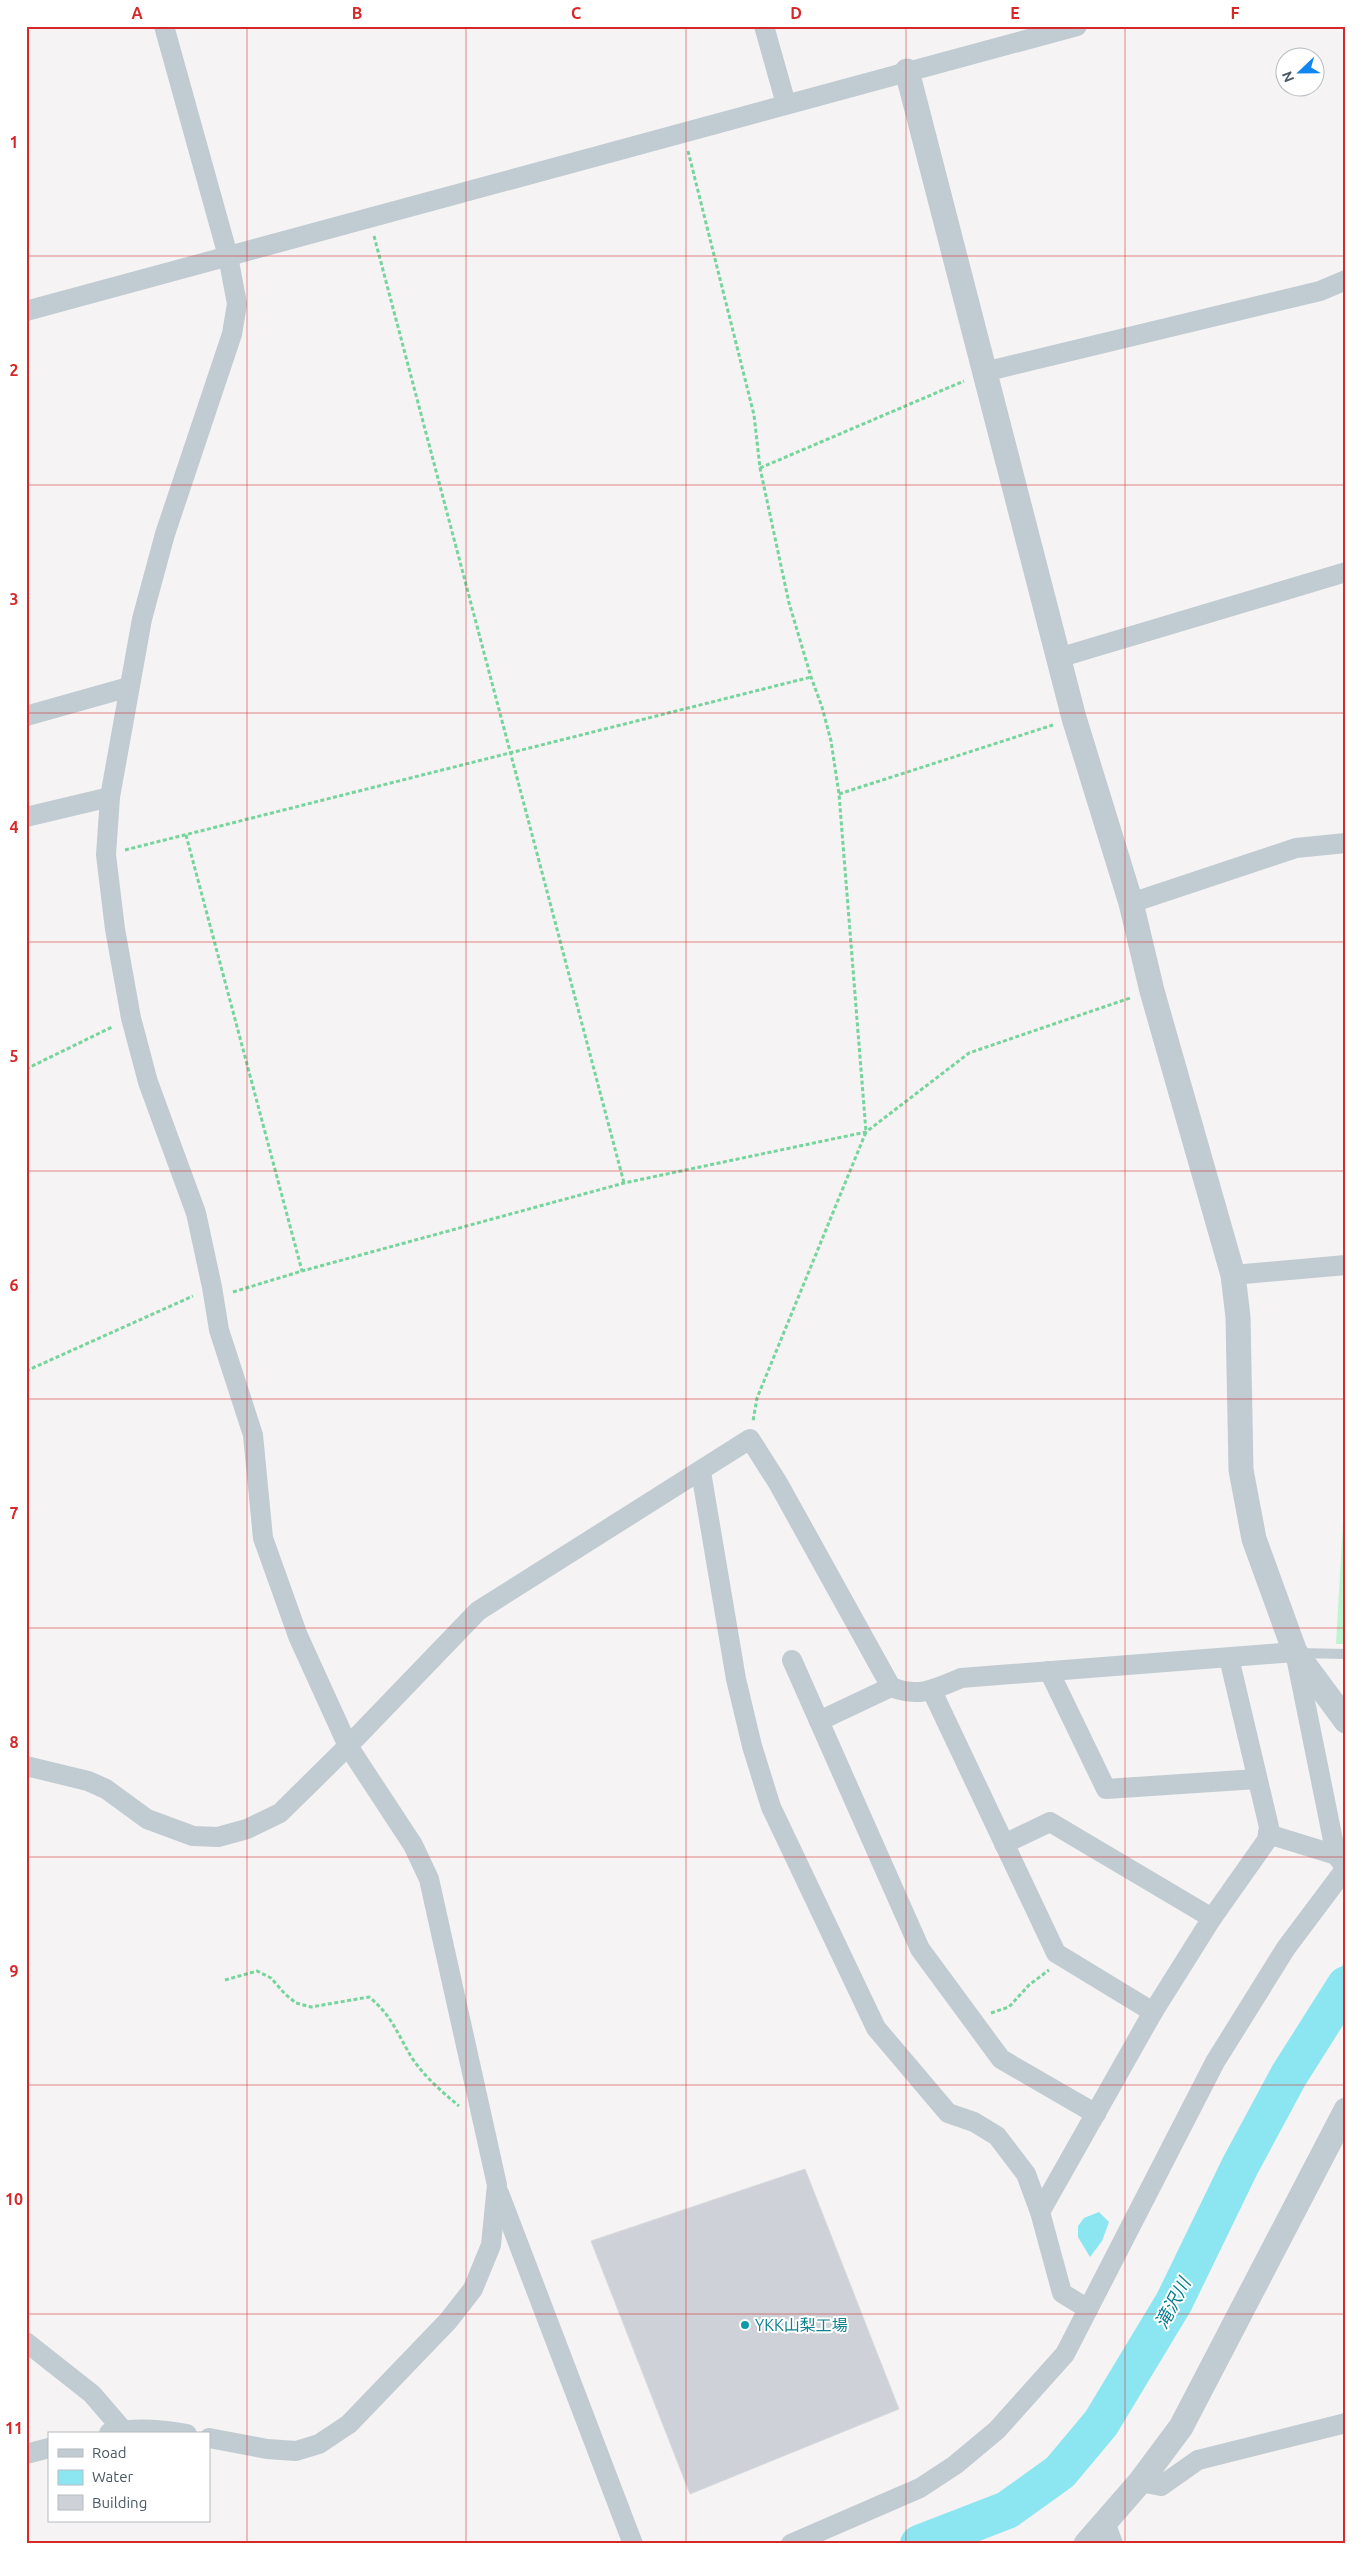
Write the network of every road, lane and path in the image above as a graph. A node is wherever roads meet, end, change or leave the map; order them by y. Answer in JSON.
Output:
{"nodes":[{"id":1,"x":164,"y":26,"type":"edge"},
{"id":2,"x":764,"y":26,"type":"edge"},
{"id":3,"x":1077,"y":26,"type":"edge"},
{"id":4,"x":906,"y":71,"type":"junction"},
{"id":5,"x":786,"y":104,"type":"junction"},
{"id":6,"x":683,"y":132,"type":"junction"},
{"id":7,"x":369,"y":218,"type":"junction"},
{"id":8,"x":228,"y":256,"type":"junction"},
{"id":9,"x":1346,"y":280,"type":"edge"},
{"id":10,"x":26,"y":312,"type":"edge"},
{"id":11,"x":984,"y":372,"type":"junction"},
{"id":12,"x":760,"y":468,"type":"junction"},
{"id":13,"x":1346,"y":572,"type":"edge"},
{"id":14,"x":1058,"y":658,"type":"junction"},
{"id":15,"x":811,"y":677,"type":"junction"},
{"id":16,"x":129,"y":687,"type":"junction"},
{"id":17,"x":26,"y":716,"type":"edge"},
{"id":18,"x":1074,"y":718,"type":"junction"},
{"id":19,"x":512,"y":753,"type":"junction"},
{"id":20,"x":839,"y":794,"type":"junction"},
{"id":21,"x":110,"y":797,"type":"junction"},
{"id":22,"x":26,"y":817,"type":"edge"},
{"id":23,"x":186,"y":835,"type":"junction"},
{"id":24,"x":1346,"y":843,"type":"edge"},
{"id":25,"x":106,"y":855,"type":"junction"},
{"id":26,"x":1132,"y":903,"type":"junction"},
{"id":27,"x":1152,"y":991,"type":"junction"},
{"id":28,"x":131,"y":1018,"type":"junction"},
{"id":29,"x":26,"y":1069,"type":"edge"},
{"id":30,"x":866,"y":1132,"type":"junction"},
{"id":31,"x":624,"y":1183,"type":"junction"},
{"id":32,"x":1346,"y":1264,"type":"edge"},
{"id":33,"x":302,"y":1271,"type":"junction"},
{"id":34,"x":1233,"y":1275,"type":"junction"},
{"id":35,"x":213,"y":1293,"type":"junction"},
{"id":36,"x":26,"y":1371,"type":"edge"},
{"id":37,"x":750,"y":1439,"type":"junction"},
{"id":38,"x":701,"y":1472,"type":"junction"},
{"id":39,"x":1295,"y":1652,"type":"junction"},
{"id":40,"x":1346,"y":1654,"type":"edge"},
{"id":41,"x":1228,"y":1658,"type":"junction"},
{"id":42,"x":792,"y":1660,"type":"dead end"},
{"id":43,"x":1049,"y":1671,"type":"junction"},
{"id":44,"x":891,"y":1687,"type":"junction"},
{"id":45,"x":932,"y":1690,"type":"junction"},
{"id":46,"x":1346,"y":1721,"type":"edge"},
{"id":47,"x":819,"y":1722,"type":"junction"},
{"id":48,"x":348,"y":1746,"type":"junction"},
{"id":49,"x":26,"y":1766,"type":"edge"},
{"id":50,"x":1257,"y":1779,"type":"junction"},
{"id":51,"x":1268,"y":1834,"type":"junction"},
{"id":52,"x":1004,"y":1844,"type":"junction"},
{"id":53,"x":1342,"y":1864,"type":"edge"},
{"id":54,"x":1212,"y":1918,"type":"junction"},
{"id":55,"x":1060,"y":1956,"type":"junction"},
{"id":56,"x":225,"y":1980,"type":"dead end"},
{"id":57,"x":1153,"y":2012,"type":"junction"},
{"id":58,"x":976,"y":2022,"type":"junction"},
{"id":59,"x":1346,"y":2110,"type":"edge"},
{"id":60,"x":480,"y":2112,"type":"junction"},
{"id":61,"x":1096,"y":2114,"type":"junction"},
{"id":62,"x":497,"y":2185,"type":"junction"},
{"id":63,"x":1040,"y":2212,"type":"junction"},
{"id":64,"x":1088,"y":2309,"type":"junction"},
{"id":65,"x":26,"y":2342,"type":"edge"},
{"id":66,"x":1346,"y":2422,"type":"edge"},
{"id":67,"x":115,"y":2432,"type":"edge"},
{"id":68,"x":174,"y":2432,"type":"edge"},
{"id":69,"x":210,"y":2438,"type":"edge"},
{"id":70,"x":48,"y":2448,"type":"edge"},
{"id":71,"x":26,"y":2454,"type":"edge"},
{"id":72,"x":1140,"y":2482,"type":"junction"},
{"id":73,"x":1109,"y":2533,"type":"edge"},
{"id":74,"x":633,"y":2544,"type":"edge"},
{"id":75,"x":791,"y":2544,"type":"edge"},
{"id":76,"x":1086,"y":2544,"type":"edge"}],
"edges":[{"from":1,"to":8,"type":"street"},
{"from":2,"to":5,"type":"street"},
{"from":3,"to":4,"type":"street"},
{"from":4,"to":5,"type":"street"},
{"from":4,"to":11,"type":"street"},
{"from":5,"to":6,"type":"street"},
{"from":6,"to":7,"type":"street"},
{"from":6,"to":12,"type":"path"},
{"from":7,"to":8,"type":"street"},
{"from":7,"to":19,"type":"path"},
{"from":8,"to":10,"type":"street"},
{"from":8,"to":16,"type":"street"},
{"from":9,"to":11,"type":"street"},
{"from":11,"to":12,"type":"path"},
{"from":11,"to":14,"type":"street"},
{"from":12,"to":15,"type":"path"},
{"from":13,"to":14,"type":"street"},
{"from":14,"to":18,"type":"street"},
{"from":15,"to":19,"type":"path"},
{"from":15,"to":20,"type":"path"},
{"from":16,"to":17,"type":"street"},
{"from":16,"to":21,"type":"street"},
{"from":18,"to":20,"type":"path"},
{"from":18,"to":26,"type":"street"},
{"from":19,"to":23,"type":"path"},
{"from":19,"to":31,"type":"path"},
{"from":20,"to":30,"type":"path"},
{"from":21,"to":22,"type":"street"},
{"from":21,"to":25,"type":"street"},
{"from":23,"to":25,"type":"path"},
{"from":23,"to":33,"type":"path"},
{"from":24,"to":26,"type":"street"},
{"from":25,"to":28,"type":"street"},
{"from":26,"to":27,"type":"street"},
{"from":27,"to":30,"type":"path"},
{"from":27,"to":34,"type":"street"},
{"from":28,"to":29,"type":"path"},
{"from":28,"to":35,"type":"street"},
{"from":30,"to":31,"type":"path"},
{"from":30,"to":37,"type":"path"},
{"from":31,"to":33,"type":"path"},
{"from":32,"to":34,"type":"street"},
{"from":33,"to":35,"type":"path"},
{"from":34,"to":39,"type":"street"},
{"from":35,"to":36,"type":"path"},
{"from":35,"to":48,"type":"street"},
{"from":37,"to":38,"type":"street"},
{"from":37,"to":44,"type":"street"},
{"from":38,"to":48,"type":"street"},
{"from":38,"to":63,"type":"street"},
{"from":39,"to":40,"type":"lane"},
{"from":39,"to":41,"type":"street"},
{"from":39,"to":46,"type":"street"},
{"from":39,"to":53,"type":"street"},
{"from":41,"to":43,"type":"street"},
{"from":41,"to":50,"type":"street"},
{"from":42,"to":47,"type":"street"},
{"from":43,"to":45,"type":"street"},
{"from":43,"to":50,"type":"street"},
{"from":44,"to":45,"type":"street"},
{"from":44,"to":47,"type":"street"},
{"from":45,"to":52,"type":"street"},
{"from":47,"to":58,"type":"street"},
{"from":48,"to":49,"type":"street"},
{"from":48,"to":60,"type":"street"},
{"from":50,"to":51,"type":"street"},
{"from":51,"to":53,"type":"street"},
{"from":51,"to":54,"type":"street"},
{"from":52,"to":54,"type":"street"},
{"from":52,"to":55,"type":"street"},
{"from":53,"to":64,"type":"street"},
{"from":54,"to":57,"type":"street"},
{"from":55,"to":57,"type":"street"},
{"from":55,"to":58,"type":"path"},
{"from":56,"to":60,"type":"path"},
{"from":57,"to":61,"type":"street"},
{"from":58,"to":61,"type":"street"},
{"from":59,"to":72,"type":"street"},
{"from":60,"to":62,"type":"street"},
{"from":61,"to":63,"type":"street"},
{"from":62,"to":69,"type":"street"},
{"from":62,"to":74,"type":"street"},
{"from":63,"to":64,"type":"street"},
{"from":64,"to":75,"type":"street"},
{"from":65,"to":67,"type":"street"},
{"from":66,"to":72,"type":"street"},
{"from":67,"to":68,"type":"street"},
{"from":70,"to":71,"type":"street"},
{"from":72,"to":73,"type":"street"},
{"from":73,"to":76,"type":"street"}]}
